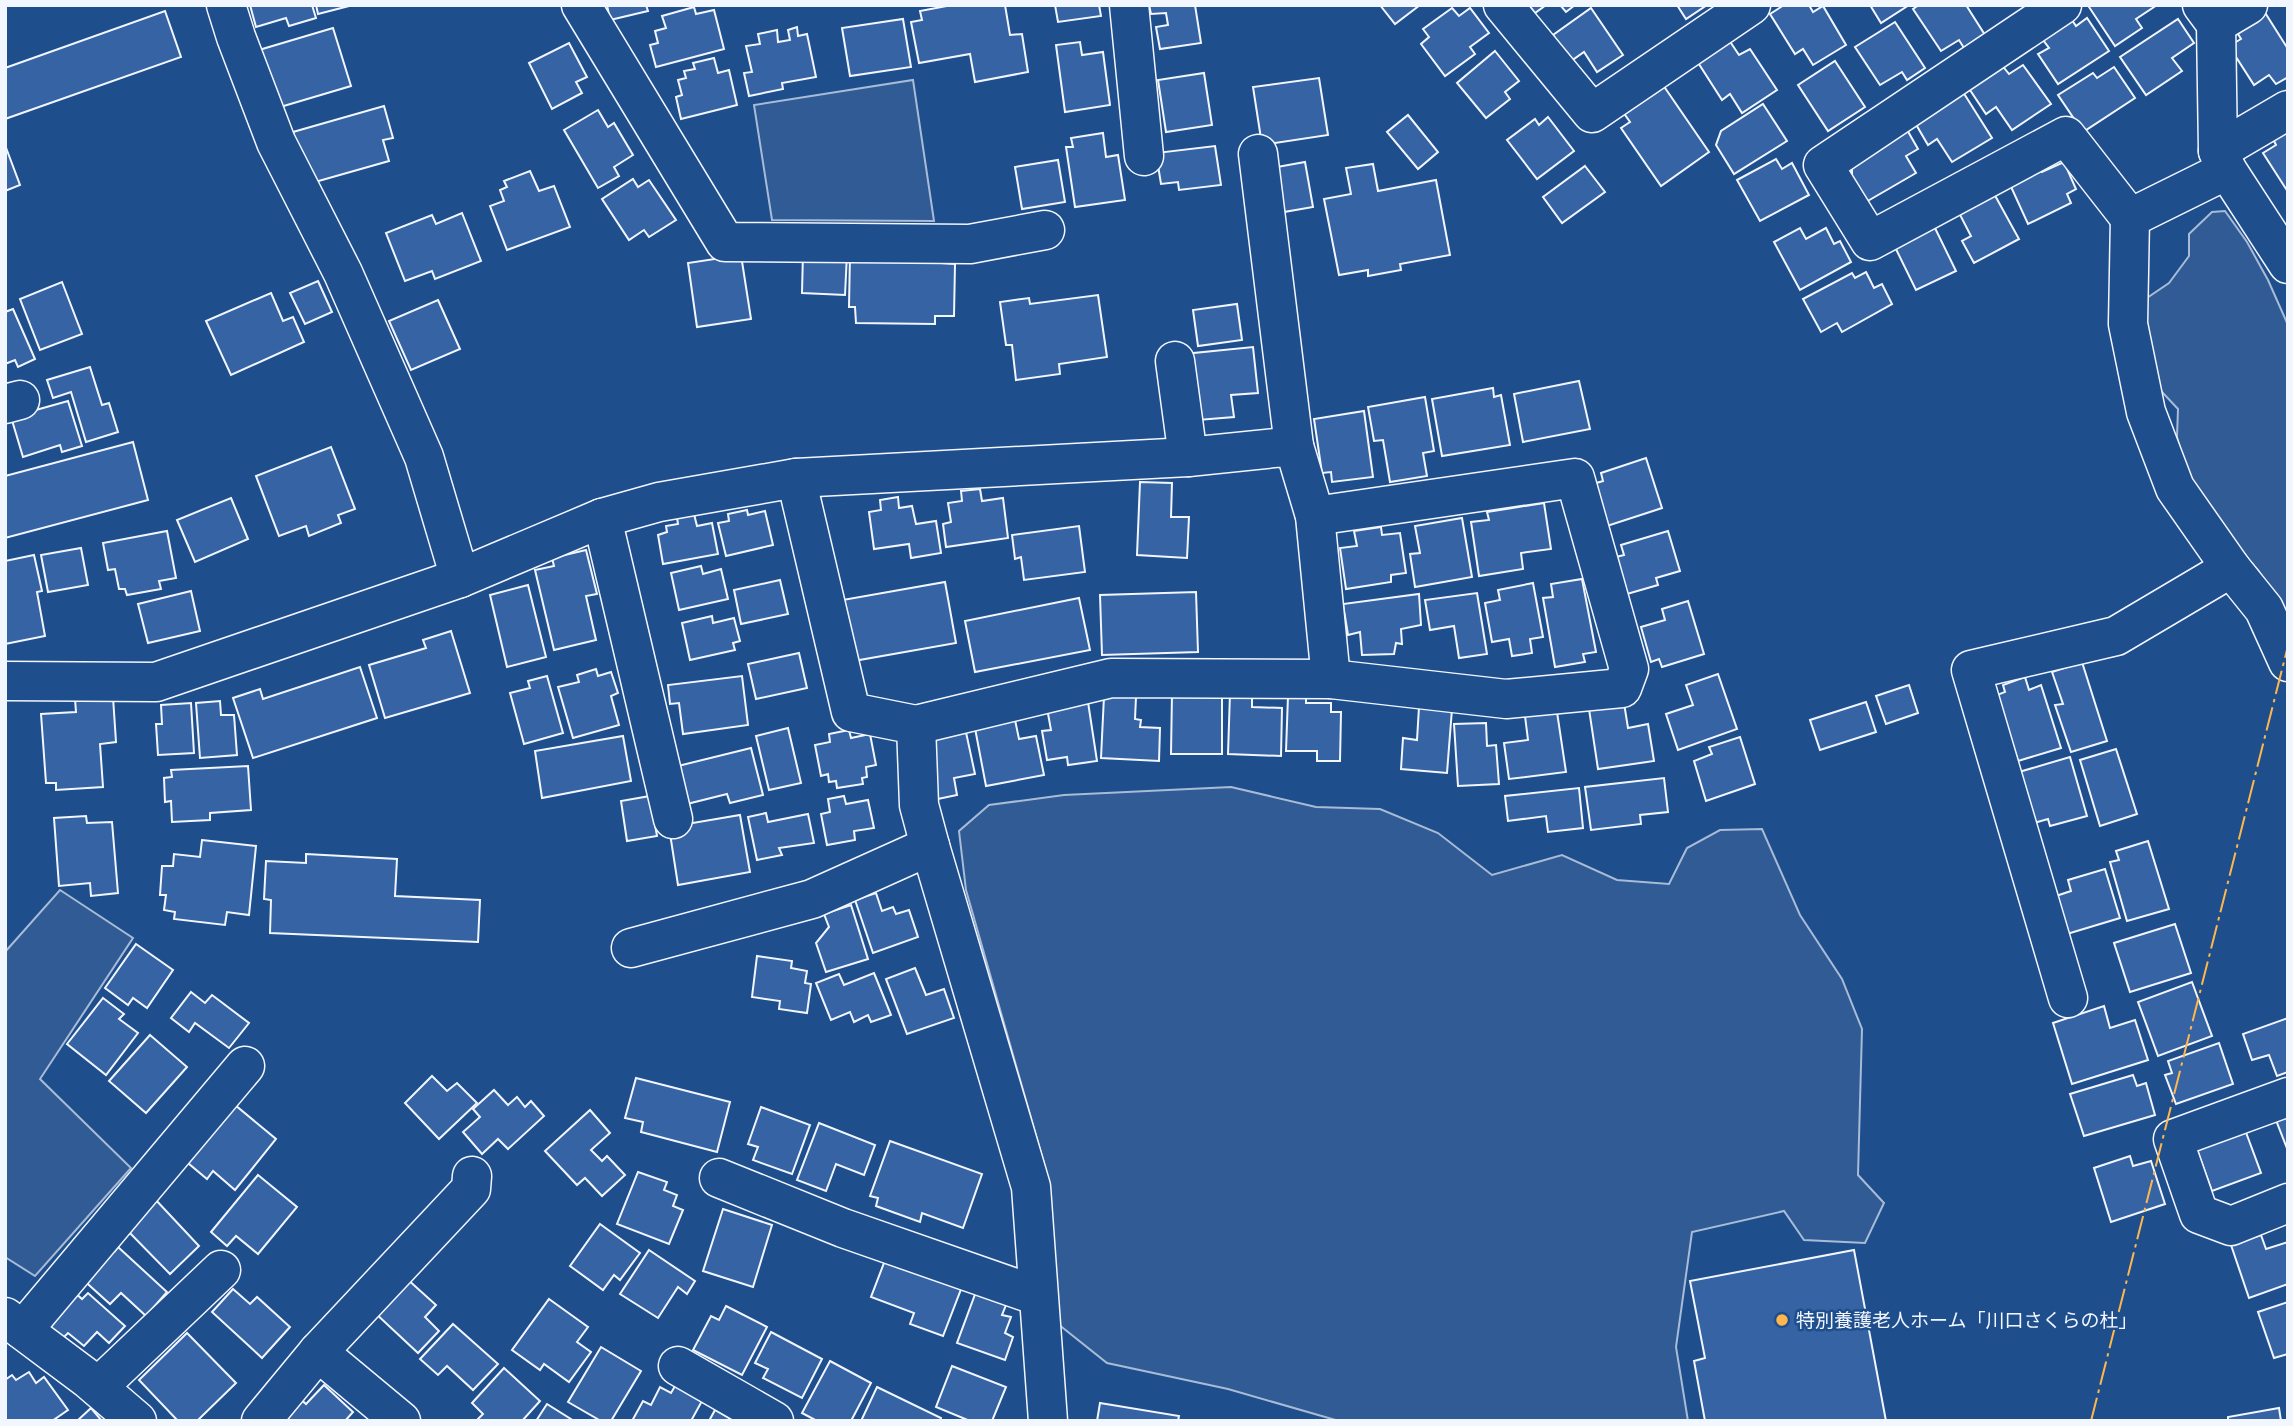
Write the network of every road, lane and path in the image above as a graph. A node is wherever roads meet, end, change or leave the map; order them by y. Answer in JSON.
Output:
{"nodes":[{"id":1,"x":226,"y":5,"type":"edge"},
{"id":2,"x":581,"y":5,"type":"edge"},
{"id":3,"x":1129,"y":5,"type":"edge"},
{"id":4,"x":1503,"y":5,"type":"edge"},
{"id":5,"x":1751,"y":5,"type":"edge"},
{"id":6,"x":2062,"y":5,"type":"edge"},
{"id":7,"x":2248,"y":5,"type":"edge"},
{"id":8,"x":2209,"y":15,"type":"edge"},
{"id":9,"x":2288,"y":110,"type":"edge"},
{"id":10,"x":1258,"y":155,"type":"dead end"},
{"id":11,"x":1144,"y":156,"type":"dead end"},
{"id":12,"x":2222,"y":161,"type":"junction"},
{"id":13,"x":2130,"y":218,"type":"junction"},
{"id":14,"x":1045,"y":230,"type":"dead end"},
{"id":15,"x":2288,"y":264,"type":"edge"},
{"id":16,"x":1175,"y":361,"type":"dead end"},
{"id":17,"x":1294,"y":446,"type":"junction"},
{"id":18,"x":1188,"y":457,"type":"junction"},
{"id":19,"x":796,"y":478,"type":"junction"},
{"id":20,"x":1315,"y":516,"type":"junction"},
{"id":21,"x":602,"y":518,"type":"junction"},
{"id":22,"x":2231,"y":568,"type":"junction"},
{"id":23,"x":460,"y":578,"type":"junction"},
{"id":24,"x":2288,"y":662,"type":"edge"},
{"id":25,"x":1331,"y":679,"type":"junction"},
{"id":26,"x":5,"y":681,"type":"edge"},
{"id":27,"x":916,"y":725,"type":"junction"},
{"id":28,"x":673,"y":819,"type":"dead end"},
{"id":29,"x":929,"y":846,"type":"junction"},
{"id":30,"x":632,"y":948,"type":"dead end"},
{"id":31,"x":2068,"y":998,"type":"dead end"},
{"id":32,"x":245,"y":1066,"type":"dead end"},
{"id":33,"x":2288,"y":1097,"type":"edge"},
{"id":34,"x":472,"y":1176,"type":"dead end"},
{"id":35,"x":719,"y":1178,"type":"dead end"},
{"id":36,"x":2288,"y":1203,"type":"edge"},
{"id":37,"x":221,"y":1270,"type":"dead end"},
{"id":38,"x":1038,"y":1296,"type":"junction"},
{"id":39,"x":14,"y":1324,"type":"edge"},
{"id":40,"x":318,"y":1352,"type":"junction"},
{"id":41,"x":678,"y":1366,"type":"dead end"},
{"id":42,"x":98,"y":1388,"type":"junction"},
{"id":43,"x":137,"y":1421,"type":"edge"},
{"id":44,"x":261,"y":1421,"type":"edge"},
{"id":45,"x":401,"y":1421,"type":"edge"},
{"id":46,"x":774,"y":1421,"type":"edge"},
{"id":47,"x":1048,"y":1421,"type":"edge"}],
"edges":[{"from":1,"to":23,"type":"street"},
{"from":2,"to":14,"type":"street"},
{"from":3,"to":11,"type":"street"},
{"from":4,"to":5,"type":"street"},
{"from":6,"to":13,"type":"street"},
{"from":7,"to":8,"type":"street"},
{"from":8,"to":12,"type":"street"},
{"from":9,"to":12,"type":"street"},
{"from":10,"to":17,"type":"street"},
{"from":12,"to":13,"type":"street"},
{"from":12,"to":15,"type":"street"},
{"from":13,"to":22,"type":"street"},
{"from":16,"to":18,"type":"street"},
{"from":17,"to":18,"type":"street"},
{"from":17,"to":20,"type":"street"},
{"from":18,"to":19,"type":"street"},
{"from":19,"to":21,"type":"street"},
{"from":19,"to":27,"type":"street"},
{"from":20,"to":25,"type":"street"},
{"from":20,"to":25,"type":"street"},
{"from":21,"to":23,"type":"street"},
{"from":21,"to":28,"type":"street"},
{"from":22,"to":24,"type":"street"},
{"from":22,"to":31,"type":"street"},
{"from":23,"to":26,"type":"street"},
{"from":25,"to":27,"type":"street"},
{"from":27,"to":29,"type":"street"},
{"from":29,"to":30,"type":"street"},
{"from":29,"to":38,"type":"street"},
{"from":32,"to":39,"type":"street"},
{"from":33,"to":36,"type":"street"},
{"from":34,"to":40,"type":"street"},
{"from":35,"to":38,"type":"street"},
{"from":37,"to":42,"type":"street"},
{"from":38,"to":47,"type":"street"},
{"from":39,"to":42,"type":"street"},
{"from":40,"to":44,"type":"street"},
{"from":40,"to":45,"type":"street"},
{"from":41,"to":46,"type":"street"},
{"from":42,"to":43,"type":"street"}]}
